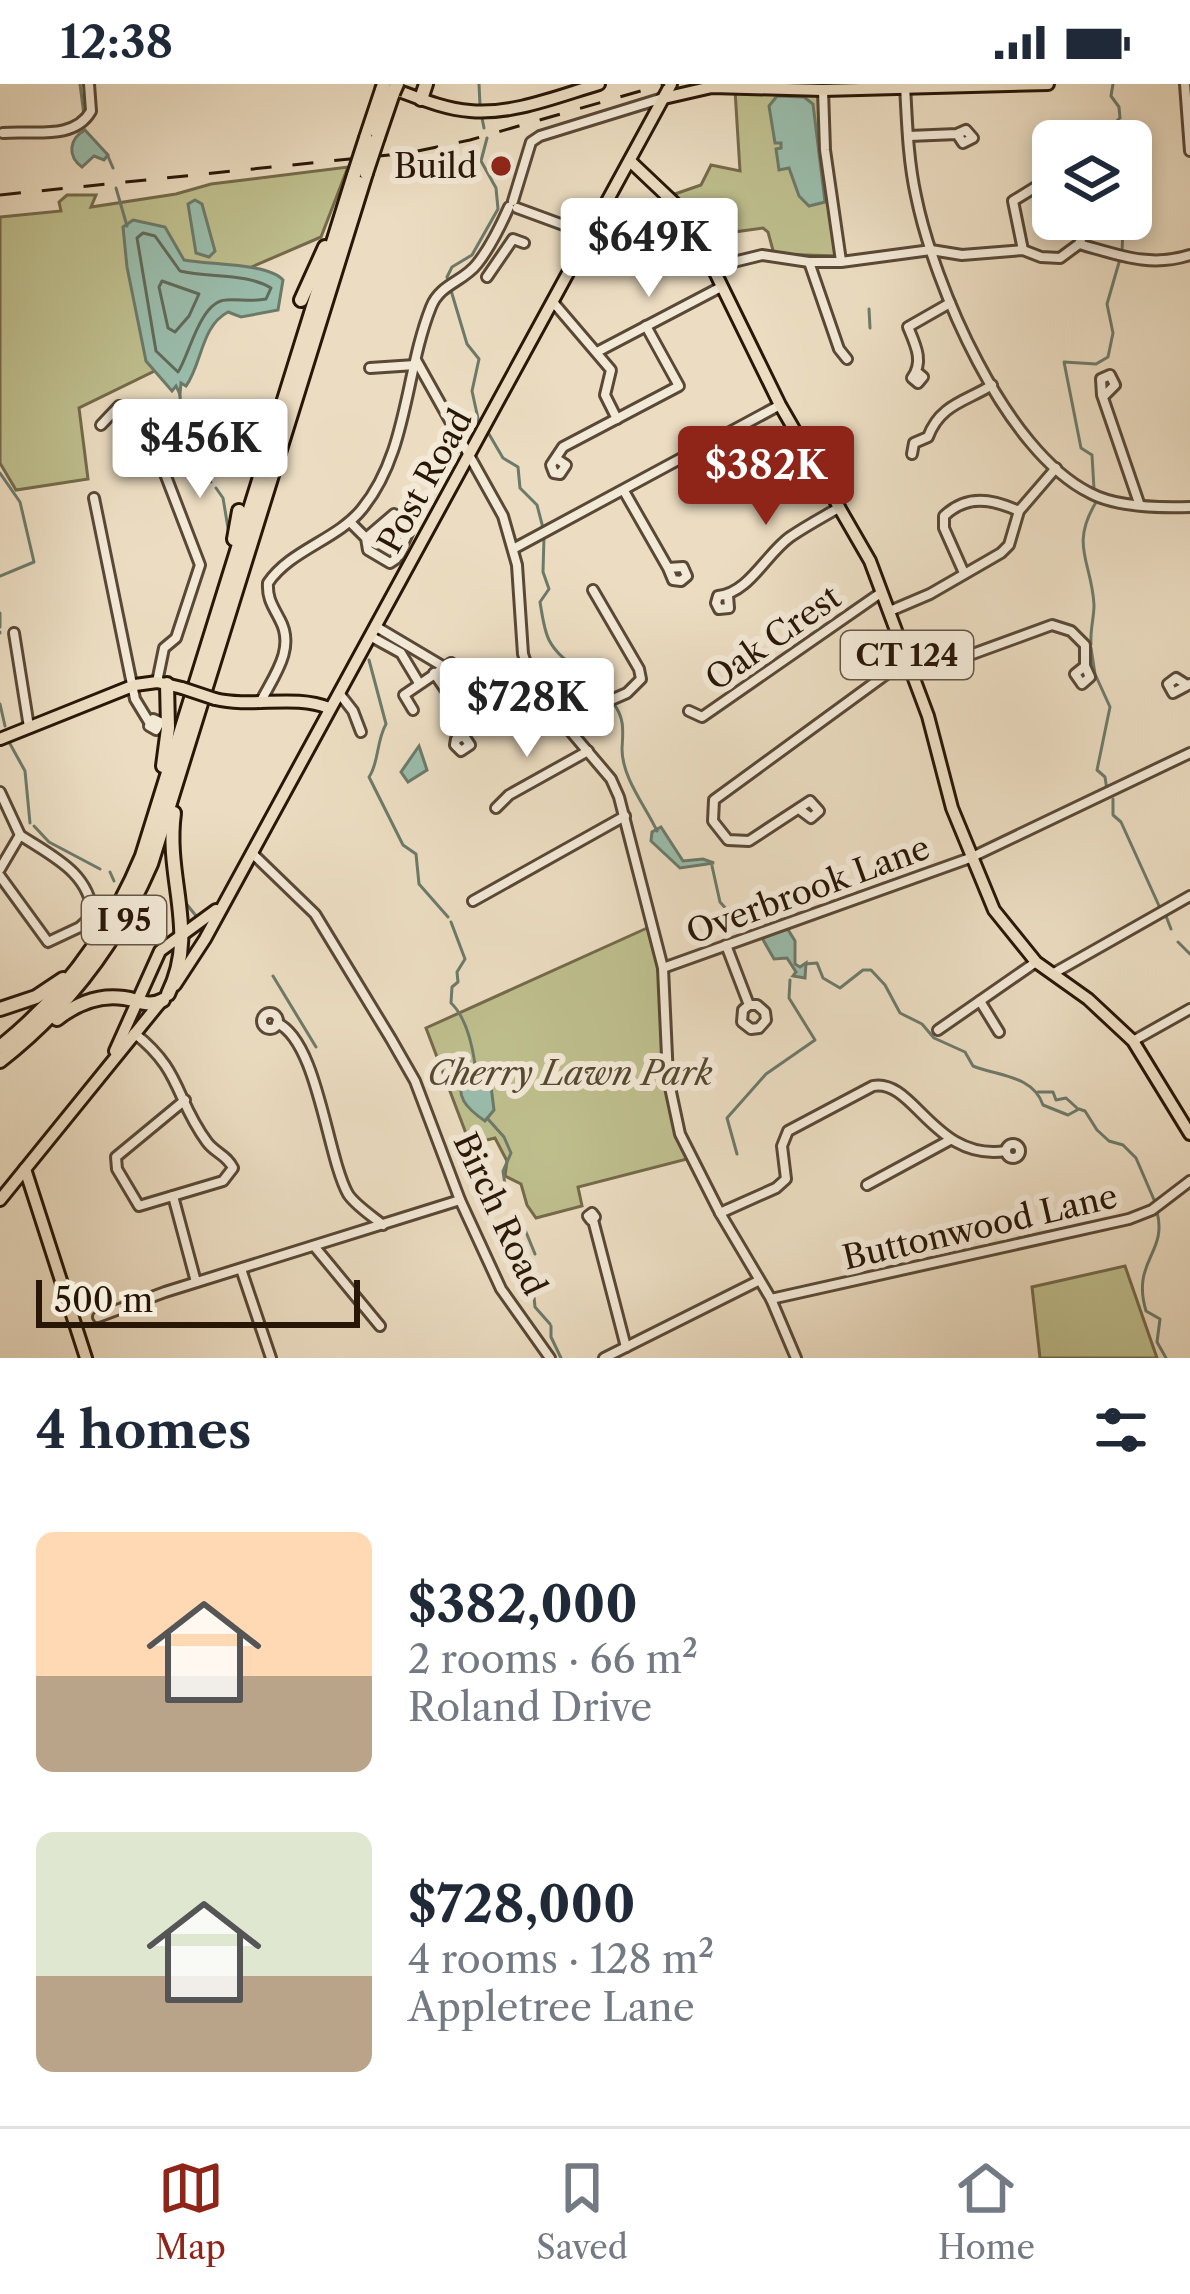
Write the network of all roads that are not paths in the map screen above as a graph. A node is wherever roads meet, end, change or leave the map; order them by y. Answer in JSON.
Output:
{"nodes":[{"id":1,"x":89,"y":84,"type":"edge"},
{"id":2,"x":426,"y":84,"type":"edge"},
{"id":3,"x":671,"y":84,"type":"edge"},
{"id":4,"x":1048,"y":84,"type":"edge"},
{"id":5,"x":1185,"y":84,"type":"edge"},
{"id":6,"x":592,"y":85,"type":"edge"},
{"id":7,"x":905,"y":86,"type":"edge"},
{"id":8,"x":387,"y":87,"type":"edge"},
{"id":9,"x":571,"y":88,"type":"edge"},
{"id":10,"x":823,"y":90,"type":"junction"},
{"id":11,"x":664,"y":98,"type":"junction"},
{"id":12,"x":422,"y":99,"type":"junction"},
{"id":13,"x":3,"y":134,"type":"dead end"},
{"id":14,"x":957,"y":134,"type":"dead end"},
{"id":15,"x":909,"y":136,"type":"junction"},
{"id":16,"x":1190,"y":151,"type":"edge"},
{"id":17,"x":630,"y":161,"type":"junction"},
{"id":18,"x":358,"y":176,"type":"junction"},
{"id":19,"x":1032,"y":189,"type":"edge"},
{"id":20,"x":512,"y":208,"type":"junction"},
{"id":21,"x":495,"y":232,"type":"junction"},
{"id":22,"x":589,"y":235,"type":"junction"},
{"id":23,"x":513,"y":239,"type":"junction"},
{"id":24,"x":1081,"y":240,"type":"edge"},
{"id":25,"x":524,"y":243,"type":"dead end"},
{"id":26,"x":1079,"y":244,"type":"junction"},
{"id":27,"x":931,"y":250,"type":"junction"},
{"id":28,"x":1023,"y":250,"type":"junction"},
{"id":29,"x":1190,"y":255,"type":"edge"},
{"id":30,"x":809,"y":262,"type":"junction"},
{"id":31,"x":841,"y":262,"type":"junction"},
{"id":32,"x":710,"y":266,"type":"junction"},
{"id":33,"x":487,"y":277,"type":"dead end"},
{"id":34,"x":721,"y":287,"type":"junction"},
{"id":35,"x":301,"y":300,"type":"dead end"},
{"id":36,"x":553,"y":302,"type":"junction"},
{"id":37,"x":950,"y":303,"type":"junction"},
{"id":38,"x":646,"y":326,"type":"junction"},
{"id":39,"x":597,"y":352,"type":"junction"},
{"id":40,"x":847,"y":358,"type":"dead end"},
{"id":41,"x":416,"y":363,"type":"junction"},
{"id":42,"x":370,"y":368,"type":"dead end"},
{"id":43,"x":917,"y":372,"type":"dead end"},
{"id":44,"x":992,"y":385,"type":"junction"},
{"id":45,"x":1103,"y":397,"type":"dead end"},
{"id":46,"x":780,"y":405,"type":"junction"},
{"id":47,"x":617,"y":419,"type":"junction"},
{"id":48,"x":101,"y":425,"type":"dead end"},
{"id":49,"x":471,"y":454,"type":"junction"},
{"id":50,"x":912,"y":454,"type":"dead end"},
{"id":51,"x":556,"y":459,"type":"dead end"},
{"id":52,"x":1056,"y":468,"type":"junction"},
{"id":53,"x":624,"y":491,"type":"junction"},
{"id":54,"x":94,"y":498,"type":"dead end"},
{"id":55,"x":1139,"y":504,"type":"junction"},
{"id":56,"x":840,"y":507,"type":"junction"},
{"id":57,"x":1190,"y":507,"type":"edge"},
{"id":58,"x":239,"y":511,"type":"dead end"},
{"id":59,"x":1019,"y":511,"type":"junction"},
{"id":60,"x":350,"y":522,"type":"junction"},
{"id":61,"x":366,"y":538,"type":"junction"},
{"id":62,"x":513,"y":549,"type":"junction"},
{"id":63,"x":668,"y":568,"type":"dead end"},
{"id":64,"x":964,"y":573,"type":"junction"},
{"id":65,"x":592,"y":590,"type":"dead end"},
{"id":66,"x":882,"y":592,"type":"junction"},
{"id":67,"x":728,"y":595,"type":"dead end"},
{"id":68,"x":890,"y":611,"type":"junction"},
{"id":69,"x":372,"y":631,"type":"junction"},
{"id":70,"x":14,"y":634,"type":"dead end"},
{"id":71,"x":208,"y":646,"type":"junction"},
{"id":72,"x":398,"y":646,"type":"junction"},
{"id":73,"x":908,"y":658,"type":"junction"},
{"id":74,"x":1085,"y":666,"type":"dead end"},
{"id":75,"x":434,"y":673,"type":"junction"},
{"id":76,"x":915,"y":675,"type":"junction"},
{"id":77,"x":531,"y":678,"type":"junction"},
{"id":78,"x":162,"y":683,"type":"junction"},
{"id":79,"x":420,"y":683,"type":"junction"},
{"id":80,"x":135,"y":685,"type":"junction"},
{"id":81,"x":445,"y":689,"type":"dead end"},
{"id":82,"x":338,"y":692,"type":"junction"},
{"id":83,"x":259,"y":704,"type":"junction"},
{"id":84,"x":329,"y":708,"type":"junction"},
{"id":85,"x":412,"y":710,"type":"dead end"},
{"id":86,"x":689,"y":712,"type":"dead end"},
{"id":87,"x":563,"y":721,"type":"junction"},
{"id":88,"x":149,"y":722,"type":"dead end"},
{"id":89,"x":29,"y":727,"type":"junction"},
{"id":90,"x":361,"y":732,"type":"dead end"},
{"id":91,"x":464,"y":736,"type":"dead end"},
{"id":92,"x":0,"y":739,"type":"edge"},
{"id":93,"x":588,"y":752,"type":"junction"},
{"id":94,"x":1190,"y":753,"type":"edge"},
{"id":95,"x":185,"y":758,"type":"junction"},
{"id":96,"x":0,"y":792,"type":"edge"},
{"id":97,"x":496,"y":808,"type":"dead end"},
{"id":98,"x":799,"y":808,"type":"dead end"},
{"id":99,"x":625,"y":816,"type":"junction"},
{"id":100,"x":20,"y":835,"type":"junction"},
{"id":101,"x":251,"y":852,"type":"junction"},
{"id":102,"x":142,"y":856,"type":"junction"},
{"id":103,"x":970,"y":858,"type":"junction"},
{"id":104,"x":0,"y":873,"type":"edge"},
{"id":105,"x":1190,"y":896,"type":"edge"},
{"id":106,"x":473,"y":901,"type":"dead end"},
{"id":107,"x":222,"y":903,"type":"junction"},
{"id":108,"x":178,"y":906,"type":"junction"},
{"id":109,"x":116,"y":912,"type":"junction"},
{"id":110,"x":197,"y":924,"type":"junction"},
{"id":111,"x":182,"y":932,"type":"junction"},
{"id":112,"x":726,"y":945,"type":"junction"},
{"id":113,"x":1036,"y":962,"type":"junction"},
{"id":114,"x":663,"y":968,"type":"junction"},
{"id":115,"x":1052,"y":974,"type":"junction"},
{"id":116,"x":165,"y":997,"type":"junction"},
{"id":117,"x":980,"y":1001,"type":"junction"},
{"id":118,"x":139,"y":1002,"type":"junction"},
{"id":119,"x":749,"y":1005,"type":"dead end"},
{"id":120,"x":0,"y":1009,"type":"edge"},
{"id":121,"x":1190,"y":1009,"type":"edge"},
{"id":122,"x":278,"y":1023,"type":"dead end"},
{"id":123,"x":938,"y":1030,"type":"dead end"},
{"id":124,"x":132,"y":1031,"type":"junction"},
{"id":125,"x":999,"y":1032,"type":"dead end"},
{"id":126,"x":1133,"y":1041,"type":"junction"},
{"id":127,"x":6,"y":1049,"type":"edge"},
{"id":128,"x":0,"y":1061,"type":"edge"},
{"id":129,"x":185,"y":1100,"type":"junction"},
{"id":130,"x":1190,"y":1134,"type":"edge"},
{"id":131,"x":950,"y":1140,"type":"junction"},
{"id":132,"x":1006,"y":1151,"type":"dead end"},
{"id":133,"x":26,"y":1169,"type":"junction"},
{"id":134,"x":1190,"y":1181,"type":"edge"},
{"id":135,"x":867,"y":1185,"type":"dead end"},
{"id":136,"x":172,"y":1196,"type":"junction"},
{"id":137,"x":460,"y":1200,"type":"junction"},
{"id":138,"x":0,"y":1201,"type":"edge"},
{"id":139,"x":720,"y":1213,"type":"junction"},
{"id":140,"x":593,"y":1220,"type":"dead end"},
{"id":141,"x":384,"y":1226,"type":"junction"},
{"id":142,"x":314,"y":1246,"type":"junction"},
{"id":143,"x":242,"y":1269,"type":"junction"},
{"id":144,"x":758,"y":1281,"type":"junction"},
{"id":145,"x":196,"y":1282,"type":"junction"},
{"id":146,"x":771,"y":1299,"type":"junction"},
{"id":147,"x":98,"y":1317,"type":"dead end"},
{"id":148,"x":380,"y":1326,"type":"dead end"},
{"id":149,"x":626,"y":1347,"type":"junction"},
{"id":150,"x":86,"y":1358,"type":"edge"},
{"id":151,"x":271,"y":1358,"type":"edge"},
{"id":152,"x":550,"y":1358,"type":"edge"},
{"id":153,"x":604,"y":1358,"type":"edge"},
{"id":154,"x":796,"y":1358,"type":"edge"}],
"edges":[{"from":1,"to":13,"type":"street"},
{"from":2,"to":12,"type":"highway"},
{"from":3,"to":11,"type":"main road","name":"Post Road"},
{"from":4,"to":7,"type":"main road"},
{"from":5,"to":16,"type":"street"},
{"from":6,"to":9,"type":"main road"},
{"from":7,"to":10,"type":"main road"},
{"from":7,"to":15,"type":"street"},
{"from":8,"to":12,"type":"main road"},
{"from":8,"to":18,"type":"highway","number":"I 95","bridge":true},
{"from":9,"to":12,"type":"main road"},
{"from":10,"to":11,"type":"main road"},
{"from":10,"to":31,"type":"street"},
{"from":11,"to":17,"type":"main road","name":"Post Road"},
{"from":11,"to":20,"type":"street"},
{"from":14,"to":15,"type":"street"},
{"from":15,"to":27,"type":"street"},
{"from":17,"to":22,"type":"main road","name":"Post Road"},
{"from":17,"to":32,"type":"main road","number":"CT 124"},
{"from":18,"to":35,"type":"highway"},
{"from":18,"to":71,"type":"highway","number":"I 95"},
{"from":18,"to":95,"type":"highway","number":"I 95"},
{"from":19,"to":28,"type":"street"},
{"from":20,"to":21,"type":"street"},
{"from":20,"to":22,"type":"street"},
{"from":21,"to":23,"type":"street"},
{"from":21,"to":41,"type":"street"},
{"from":22,"to":32,"type":"street"},
{"from":22,"to":36,"type":"main road","name":"Post Road"},
{"from":23,"to":25,"type":"street"},
{"from":23,"to":33,"type":"street"},
{"from":24,"to":26,"type":"street"},
{"from":26,"to":28,"type":"street"},
{"from":26,"to":29,"type":"street"},
{"from":27,"to":28,"type":"street"},
{"from":27,"to":31,"type":"street"},
{"from":27,"to":37,"type":"street"},
{"from":30,"to":31,"type":"street"},
{"from":30,"to":32,"type":"street"},
{"from":30,"to":40,"type":"street"},
{"from":32,"to":34,"type":"main road","number":"CT 124"},
{"from":34,"to":38,"type":"street"},
{"from":34,"to":46,"type":"main road","number":"CT 124"},
{"from":36,"to":39,"type":"street"},
{"from":36,"to":49,"type":"main road","name":"Post Road"},
{"from":37,"to":43,"type":"street"},
{"from":37,"to":44,"type":"street"},
{"from":38,"to":39,"type":"street"},
{"from":38,"to":47,"type":"street"},
{"from":39,"to":47,"type":"street"},
{"from":41,"to":42,"type":"street"},
{"from":41,"to":49,"type":"street"},
{"from":41,"to":60,"type":"street"},
{"from":44,"to":50,"type":"street"},
{"from":44,"to":52,"type":"street"},
{"from":45,"to":55,"type":"street"},
{"from":46,"to":53,"type":"street"},
{"from":46,"to":56,"type":"main road","number":"CT 124"},
{"from":47,"to":51,"type":"street"},
{"from":48,"to":78,"type":"street"},
{"from":49,"to":62,"type":"street"},
{"from":49,"to":69,"type":"main road","name":"Post Road"},
{"from":52,"to":55,"type":"street"},
{"from":52,"to":59,"type":"street"},
{"from":53,"to":62,"type":"street"},
{"from":53,"to":63,"type":"street"},
{"from":54,"to":80,"type":"street"},
{"from":55,"to":57,"type":"street"},
{"from":56,"to":66,"type":"main road","number":"CT 124"},
{"from":56,"to":67,"type":"street"},
{"from":58,"to":71,"type":"highway"},
{"from":59,"to":64,"type":"street"},
{"from":59,"to":64,"type":"street"},
{"from":60,"to":61,"type":"street"},
{"from":60,"to":83,"type":"street"},
{"from":61,"to":61,"type":"street"},
{"from":62,"to":77,"type":"street"},
{"from":64,"to":68,"type":"street"},
{"from":65,"to":87,"type":"street"},
{"from":66,"to":68,"type":"main road","number":"CT 124"},
{"from":66,"to":86,"type":"street","name":"Oak Crest"},
{"from":68,"to":73,"type":"main road","number":"CT 124"},
{"from":69,"to":72,"type":"street"},
{"from":69,"to":82,"type":"main road","name":"Post Road"},
{"from":70,"to":89,"type":"street"},
{"from":71,"to":102,"type":"highway","number":"I 95"},
{"from":72,"to":75,"type":"street"},
{"from":72,"to":79,"type":"street"},
{"from":73,"to":76,"type":"main road","number":"CT 124"},
{"from":73,"to":98,"type":"street"},
{"from":74,"to":76,"type":"street"},
{"from":75,"to":79,"type":"street"},
{"from":75,"to":81,"type":"street"},
{"from":76,"to":103,"type":"main road","number":"CT 124"},
{"from":77,"to":87,"type":"street"},
{"from":77,"to":91,"type":"street"},
{"from":78,"to":80,"type":"main road"},
{"from":78,"to":83,"type":"main road","bridge":true},
{"from":78,"to":102,"type":"highway"},
{"from":79,"to":85,"type":"street"},
{"from":80,"to":88,"type":"street"},
{"from":80,"to":89,"type":"main road"},
{"from":82,"to":84,"type":"main road","name":"Post Road"},
{"from":82,"to":90,"type":"street"},
{"from":83,"to":84,"type":"main road"},
{"from":84,"to":101,"type":"main road","name":"Post Road"},
{"from":87,"to":93,"type":"street"},
{"from":89,"to":92,"type":"main road"},
{"from":93,"to":97,"type":"street"},
{"from":93,"to":99,"type":"street"},
{"from":94,"to":103,"type":"street","name":"Overbrook Lane"},
{"from":95,"to":108,"type":"highway"},
{"from":95,"to":127,"type":"highway","number":"I 95"},
{"from":96,"to":100,"type":"street"},
{"from":99,"to":106,"type":"street"},
{"from":99,"to":114,"type":"street"},
{"from":100,"to":104,"type":"street"},
{"from":100,"to":104,"type":"street"},
{"from":101,"to":107,"type":"main road","name":"Post Road"},
{"from":101,"to":137,"type":"street","name":"Birch Road"},
{"from":102,"to":109,"type":"highway","number":"I 95"},
{"from":103,"to":112,"type":"street","name":"Overbrook Lane"},
{"from":103,"to":113,"type":"main road","number":"CT 124"},
{"from":105,"to":115,"type":"street"},
{"from":107,"to":110,"type":"main road","name":"Post Road"},
{"from":107,"to":116,"type":"main road","name":"Post Road"},
{"from":108,"to":110,"type":"highway"},
{"from":108,"to":111,"type":"highway"},
{"from":109,"to":120,"type":"highway"},
{"from":109,"to":127,"type":"highway","number":"I 95"},
{"from":110,"to":111,"type":"main road","name":"Post Road"},
{"from":111,"to":116,"type":"highway"},
{"from":111,"to":118,"type":"main road","name":"Post Road"},
{"from":112,"to":114,"type":"street","name":"Overbrook Lane"},
{"from":112,"to":119,"type":"street"},
{"from":113,"to":115,"type":"main road","number":"CT 124"},
{"from":113,"to":117,"type":"street"},
{"from":114,"to":139,"type":"street"},
{"from":115,"to":126,"type":"main road","number":"CT 124"},
{"from":116,"to":118,"type":"highway"},
{"from":116,"to":124,"type":"main road","name":"Post Road"},
{"from":117,"to":123,"type":"street"},
{"from":117,"to":125,"type":"street"},
{"from":118,"to":124,"type":"main road","name":"Post Road"},
{"from":118,"to":127,"type":"highway"},
{"from":121,"to":126,"type":"street"},
{"from":122,"to":141,"type":"street"},
{"from":124,"to":129,"type":"street"},
{"from":124,"to":133,"type":"main road","name":"Post Road"},
{"from":126,"to":130,"type":"main road","number":"CT 124"},
{"from":127,"to":128,"type":"highway","number":"I 95"},
{"from":129,"to":136,"type":"street"},
{"from":129,"to":136,"type":"street"},
{"from":131,"to":132,"type":"street"},
{"from":131,"to":135,"type":"street"},
{"from":131,"to":139,"type":"street"},
{"from":133,"to":138,"type":"main road","name":"Post Road"},
{"from":133,"to":150,"type":"main road"},
{"from":134,"to":146,"type":"street","name":"Buttonwood Lane"},
{"from":136,"to":145,"type":"street"},
{"from":137,"to":141,"type":"street"},
{"from":137,"to":152,"type":"street","name":"Birch Road"},
{"from":139,"to":144,"type":"street"},
{"from":140,"to":149,"type":"street"},
{"from":141,"to":142,"type":"street"},
{"from":142,"to":143,"type":"street"},
{"from":142,"to":148,"type":"street"},
{"from":143,"to":145,"type":"street"},
{"from":143,"to":151,"type":"street"},
{"from":144,"to":146,"type":"street"},
{"from":144,"to":149,"type":"street"},
{"from":145,"to":147,"type":"street"},
{"from":146,"to":154,"type":"street"},
{"from":149,"to":153,"type":"street"}]}
